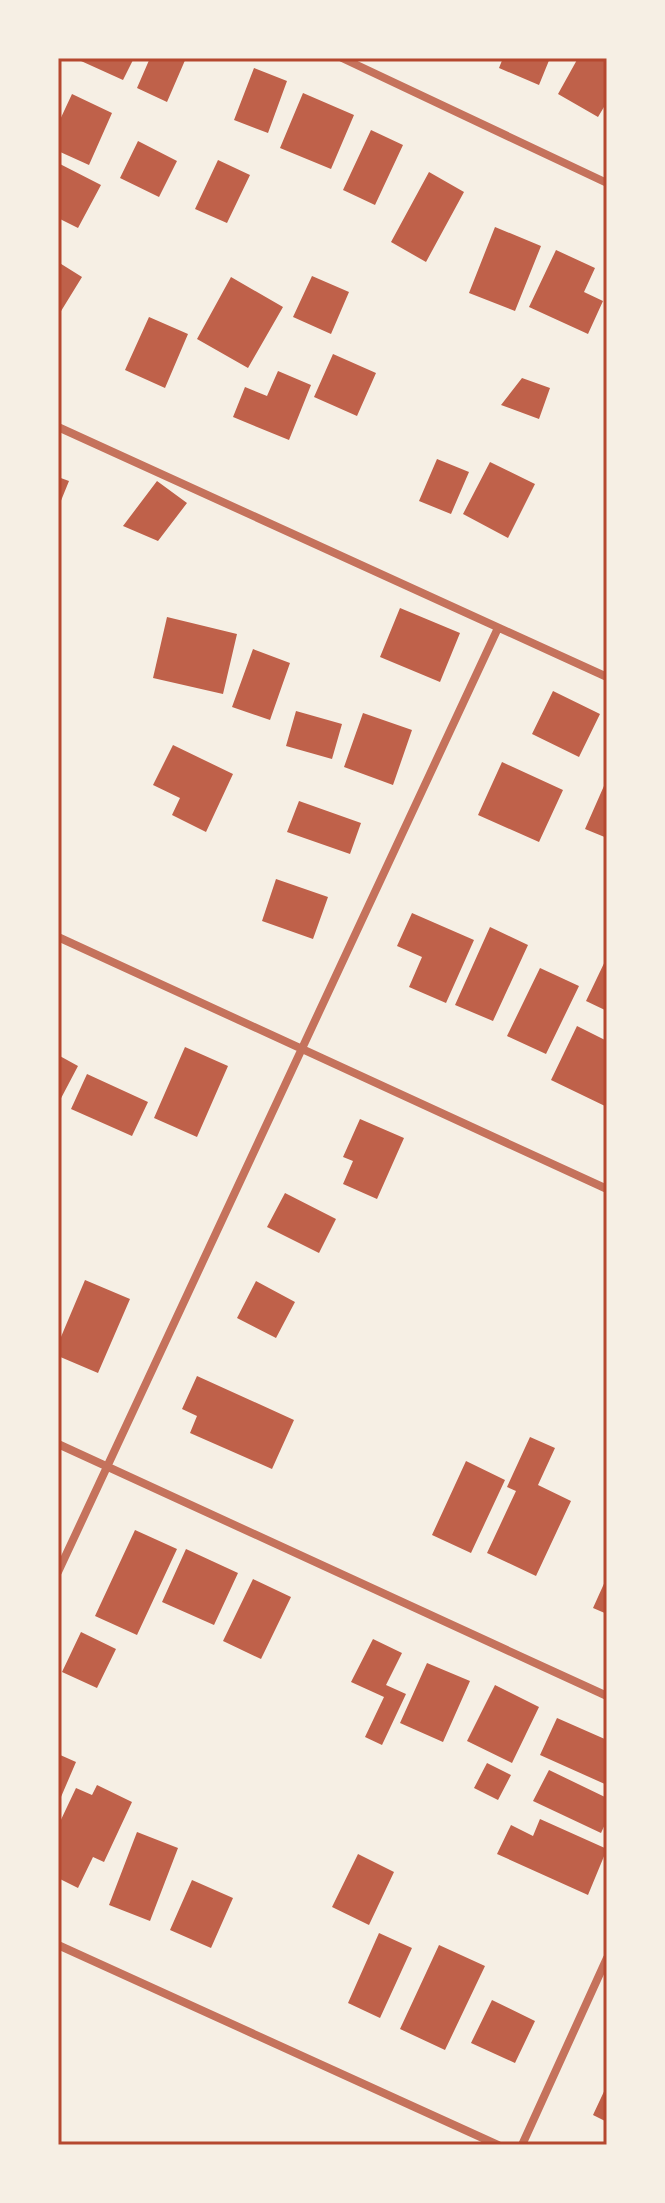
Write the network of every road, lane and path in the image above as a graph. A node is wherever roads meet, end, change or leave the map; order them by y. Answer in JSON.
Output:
{"nodes":[{"id":1,"x":344,"y":59,"type":"edge"},
{"id":2,"x":607,"y":183,"type":"edge"},
{"id":3,"x":58,"y":427,"type":"edge"},
{"id":4,"x":498,"y":628,"type":"junction"},
{"id":5,"x":607,"y":677,"type":"edge"},
{"id":6,"x":58,"y":937,"type":"edge"},
{"id":7,"x":302,"y":1049,"type":"junction"},
{"id":8,"x":607,"y":1189,"type":"edge"},
{"id":9,"x":58,"y":1444,"type":"edge"},
{"id":10,"x":107,"y":1466,"type":"junction"},
{"id":11,"x":58,"y":1572,"type":"edge"},
{"id":12,"x":607,"y":1696,"type":"edge"},
{"id":13,"x":58,"y":1945,"type":"edge"},
{"id":14,"x":607,"y":1958,"type":"edge"},
{"id":15,"x":498,"y":2145,"type":"edge"},
{"id":16,"x":522,"y":2145,"type":"edge"}],
"edges":[{"from":1,"to":2,"type":"street"},
{"from":3,"to":4,"type":"street"},
{"from":4,"to":5,"type":"street"},
{"from":4,"to":7,"type":"street"},
{"from":6,"to":7,"type":"street"},
{"from":7,"to":8,"type":"street"},
{"from":7,"to":10,"type":"street"},
{"from":9,"to":10,"type":"street"},
{"from":10,"to":11,"type":"street"},
{"from":10,"to":12,"type":"street"},
{"from":13,"to":15,"type":"street"},
{"from":14,"to":16,"type":"street"}]}
